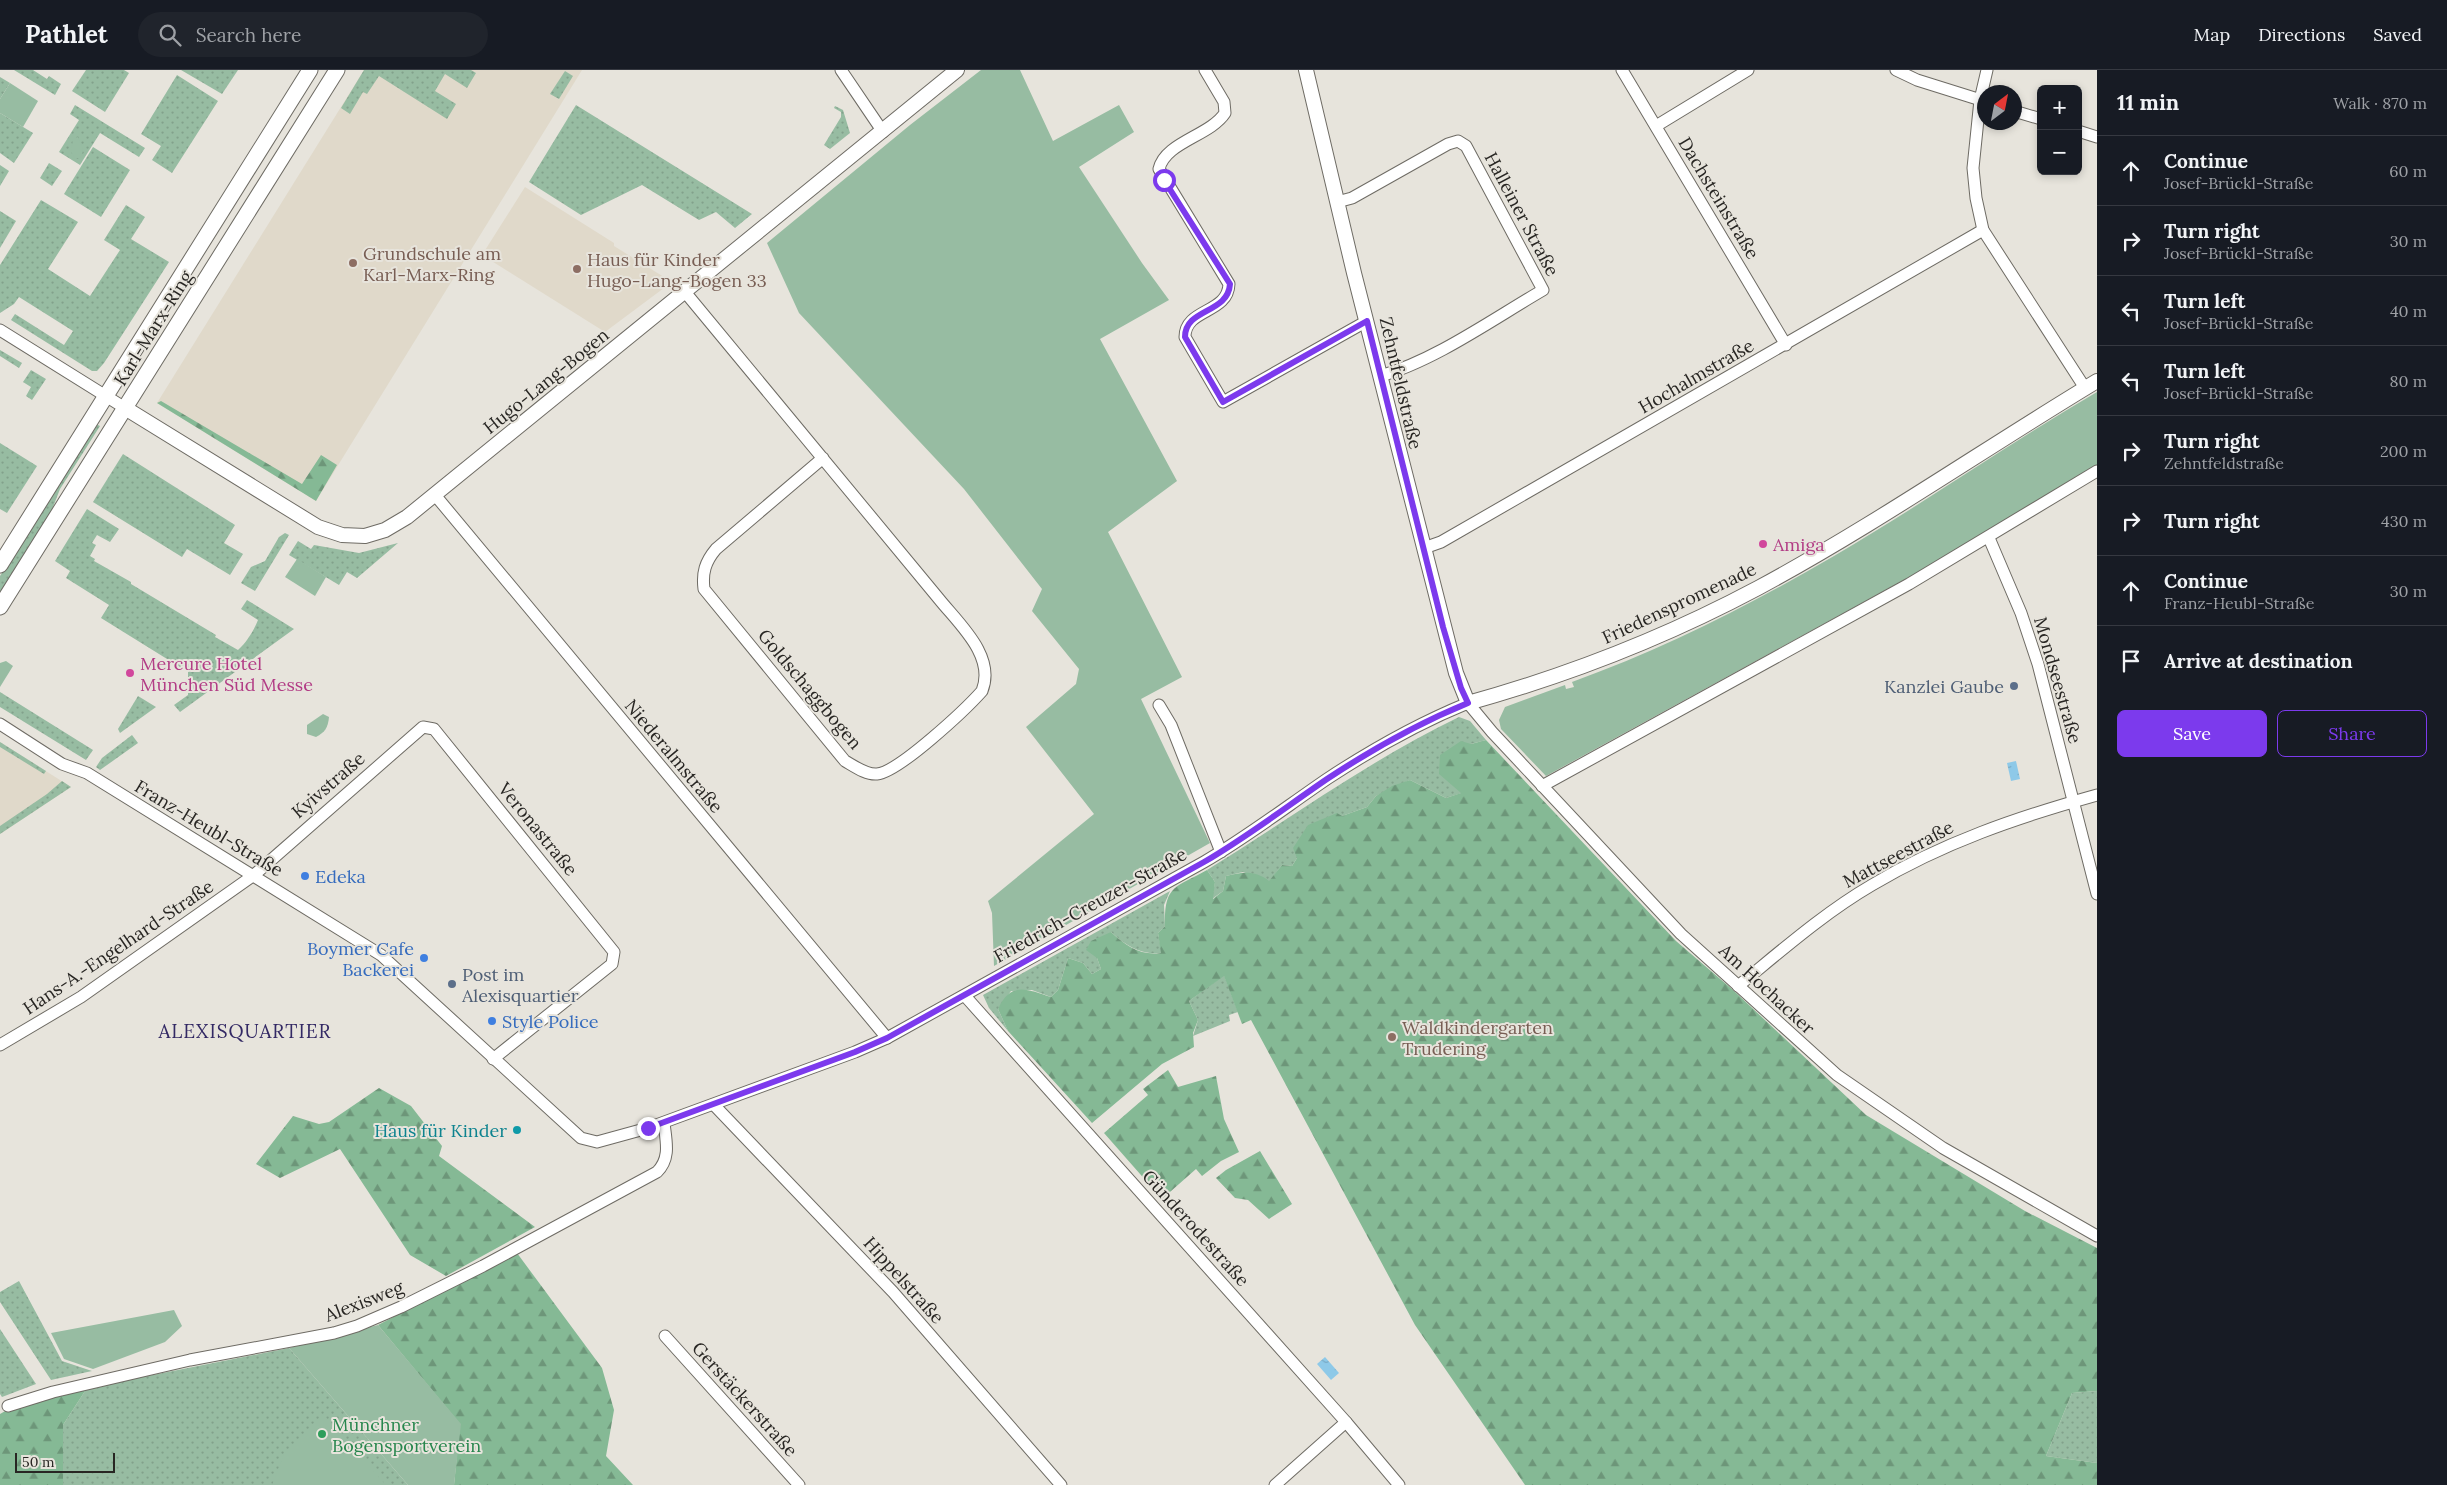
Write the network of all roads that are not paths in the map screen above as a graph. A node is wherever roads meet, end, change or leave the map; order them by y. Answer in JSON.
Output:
{"nodes":[{"id":1,"x":310,"y":70,"type":"edge"},
{"id":2,"x":337,"y":70,"type":"edge"},
{"id":3,"x":841,"y":70,"type":"edge"},
{"id":4,"x":957,"y":70,"type":"edge"},
{"id":5,"x":1205,"y":70,"type":"edge"},
{"id":6,"x":1306,"y":70,"type":"edge"},
{"id":7,"x":1622,"y":70,"type":"edge"},
{"id":8,"x":1748,"y":70,"type":"edge"},
{"id":9,"x":1896,"y":70,"type":"edge"},
{"id":10,"x":1987,"y":70,"type":"edge"},
{"id":11,"x":1985,"y":85,"type":"edge"},
{"id":12,"x":1977,"y":99,"type":"edge"},
{"id":13,"x":2022,"y":113,"type":"edge"},
{"id":14,"x":2037,"y":118,"type":"edge"},
{"id":15,"x":1656,"y":126,"type":"junction"},
{"id":16,"x":1978,"y":130,"type":"edge"},
{"id":17,"x":883,"y":132,"type":"junction"},
{"id":18,"x":2082,"y":132,"type":"edge"},
{"id":19,"x":2097,"y":137,"type":"edge"},
{"id":20,"x":1337,"y":202,"type":"junction"},
{"id":21,"x":1983,"y":230,"type":"junction"},
{"id":22,"x":685,"y":292,"type":"junction"},
{"id":23,"x":1367,"y":321,"type":"junction"},
{"id":24,"x":0,"y":330,"type":"edge"},
{"id":25,"x":1786,"y":345,"type":"junction"},
{"id":26,"x":1380,"y":376,"type":"junction"},
{"id":27,"x":2091,"y":385,"type":"edge"},
{"id":28,"x":105,"y":396,"type":"junction"},
{"id":29,"x":125,"y":408,"type":"junction"},
{"id":30,"x":823,"y":458,"type":"junction"},
{"id":31,"x":2097,"y":472,"type":"edge"},
{"id":32,"x":435,"y":495,"type":"junction"},
{"id":33,"x":1989,"y":538,"type":"junction"},
{"id":34,"x":1424,"y":548,"type":"junction"},
{"id":35,"x":0,"y":564,"type":"edge"},
{"id":36,"x":0,"y":607,"type":"edge"},
{"id":37,"x":1468,"y":703,"type":"junction"},
{"id":38,"x":1159,"y":705,"type":"dead end"},
{"id":39,"x":0,"y":724,"type":"edge"},
{"id":40,"x":428,"y":726,"type":"joint"},
{"id":41,"x":1542,"y":786,"type":"junction"},
{"id":42,"x":2097,"y":795,"type":"edge"},
{"id":43,"x":2075,"y":802,"type":"junction"},
{"id":44,"x":1221,"y":852,"type":"junction"},
{"id":45,"x":254,"y":875,"type":"junction"},
{"id":46,"x":2097,"y":894,"type":"edge"},
{"id":47,"x":1738,"y":986,"type":"junction"},
{"id":48,"x":965,"y":996,"type":"junction"},
{"id":49,"x":887,"y":1038,"type":"junction"},
{"id":50,"x":0,"y":1045,"type":"edge"},
{"id":51,"x":493,"y":1059,"type":"junction"},
{"id":52,"x":714,"y":1105,"type":"junction"},
{"id":53,"x":664,"y":1123,"type":"junction"},
{"id":54,"x":2097,"y":1236,"type":"edge"},
{"id":55,"x":664,"y":1336,"type":"dead end"},
{"id":56,"x":8,"y":1406,"type":"dead end"},
{"id":57,"x":1346,"y":1422,"type":"junction"},
{"id":58,"x":799,"y":1485,"type":"edge"},
{"id":59,"x":1061,"y":1485,"type":"edge"},
{"id":60,"x":1275,"y":1485,"type":"edge"},
{"id":61,"x":1399,"y":1485,"type":"edge"}],
"edges":[{"from":1,"to":28,"type":"main road","name":"Karl-Marx-Ring"},
{"from":2,"to":29,"type":"main road","name":"Karl-Marx-Ring"},
{"from":3,"to":17,"type":"street"},
{"from":4,"to":17,"type":"street","name":"Hugo-Lang-Bogen"},
{"from":5,"to":23,"type":"street"},
{"from":6,"to":20,"type":"street","name":"Zehntfeldstraße"},
{"from":7,"to":15,"type":"street","name":"Dachsteinstraße"},
{"from":8,"to":15,"type":"street"},
{"from":9,"to":12,"type":"street"},
{"from":10,"to":11,"type":"street"},
{"from":13,"to":14,"type":"street"},
{"from":15,"to":25,"type":"street","name":"Dachsteinstraße"},
{"from":16,"to":21,"type":"street"},
{"from":17,"to":22,"type":"street","name":"Hugo-Lang-Bogen"},
{"from":18,"to":19,"type":"street"},
{"from":20,"to":23,"type":"street","name":"Zehntfeldstraße"},
{"from":20,"to":26,"type":"street","name":"Halleiner Straße"},
{"from":21,"to":25,"type":"street","name":"Hochalmstraße"},
{"from":21,"to":27,"type":"street"},
{"from":22,"to":30,"type":"street","name":"Goldschaggbogen"},
{"from":22,"to":32,"type":"street","name":"Hugo-Lang-Bogen"},
{"from":23,"to":26,"type":"street","name":"Zehntfeldstraße"},
{"from":24,"to":28,"type":"street"},
{"from":25,"to":34,"type":"street","name":"Hochalmstraße"},
{"from":26,"to":34,"type":"street","name":"Zehntfeldstraße"},
{"from":27,"to":37,"type":"street","name":"Friedenspromenade"},
{"from":28,"to":29,"type":"street"},
{"from":28,"to":35,"type":"main road","name":"Karl-Marx-Ring"},
{"from":29,"to":32,"type":"street","name":"Hugo-Lang-Bogen"},
{"from":29,"to":36,"type":"main road","name":"Karl-Marx-Ring"},
{"from":30,"to":30,"type":"street","name":"Goldschaggbogen"},
{"from":31,"to":33,"type":"street"},
{"from":32,"to":49,"type":"street","name":"Niederalmstraße"},
{"from":33,"to":41,"type":"street"},
{"from":33,"to":43,"type":"street","name":"Mondseestraße"},
{"from":34,"to":37,"type":"street","name":"Zehntfeldstraße"},
{"from":37,"to":41,"type":"street","name":"Am Hochacker"},
{"from":37,"to":44,"type":"street","name":"Friedrich-Creuzer-Straße"},
{"from":38,"to":44,"type":"street"},
{"from":39,"to":45,"type":"street","name":"Franz-Heubl-Straße"},
{"from":40,"to":45,"type":"street","name":"Kyivstraße"},
{"from":40,"to":51,"type":"street","name":"Veronastraße"},
{"from":41,"to":47,"type":"street","name":"Am Hochacker"},
{"from":42,"to":43,"type":"street","name":"Mattseestraße"},
{"from":43,"to":46,"type":"street","name":"Mondseestraße"},
{"from":43,"to":47,"type":"street","name":"Mattseestraße"},
{"from":44,"to":48,"type":"street","name":"Friedrich-Creuzer-Straße"},
{"from":45,"to":50,"type":"street","name":"Hans-A.-Engelhard-Straße"},
{"from":45,"to":51,"type":"street","name":"Franz-Heubl-Straße"},
{"from":47,"to":54,"type":"street","name":"Am Hochacker"},
{"from":48,"to":49,"type":"street","name":"Friedrich-Creuzer-Straße"},
{"from":48,"to":57,"type":"street","name":"Günderodestraße"},
{"from":49,"to":52,"type":"street","name":"Friedrich-Creuzer-Straße"},
{"from":51,"to":53,"type":"street","name":"Franz-Heubl-Straße"},
{"from":52,"to":53,"type":"street","name":"Franz-Heubl-Straße"},
{"from":52,"to":59,"type":"street","name":"Hippelstraße"},
{"from":53,"to":56,"type":"street","name":"Alexisweg"},
{"from":55,"to":58,"type":"street","name":"Gerstäckerstraße"},
{"from":57,"to":60,"type":"street"},
{"from":57,"to":61,"type":"street","name":"Günderodestraße"}]}
